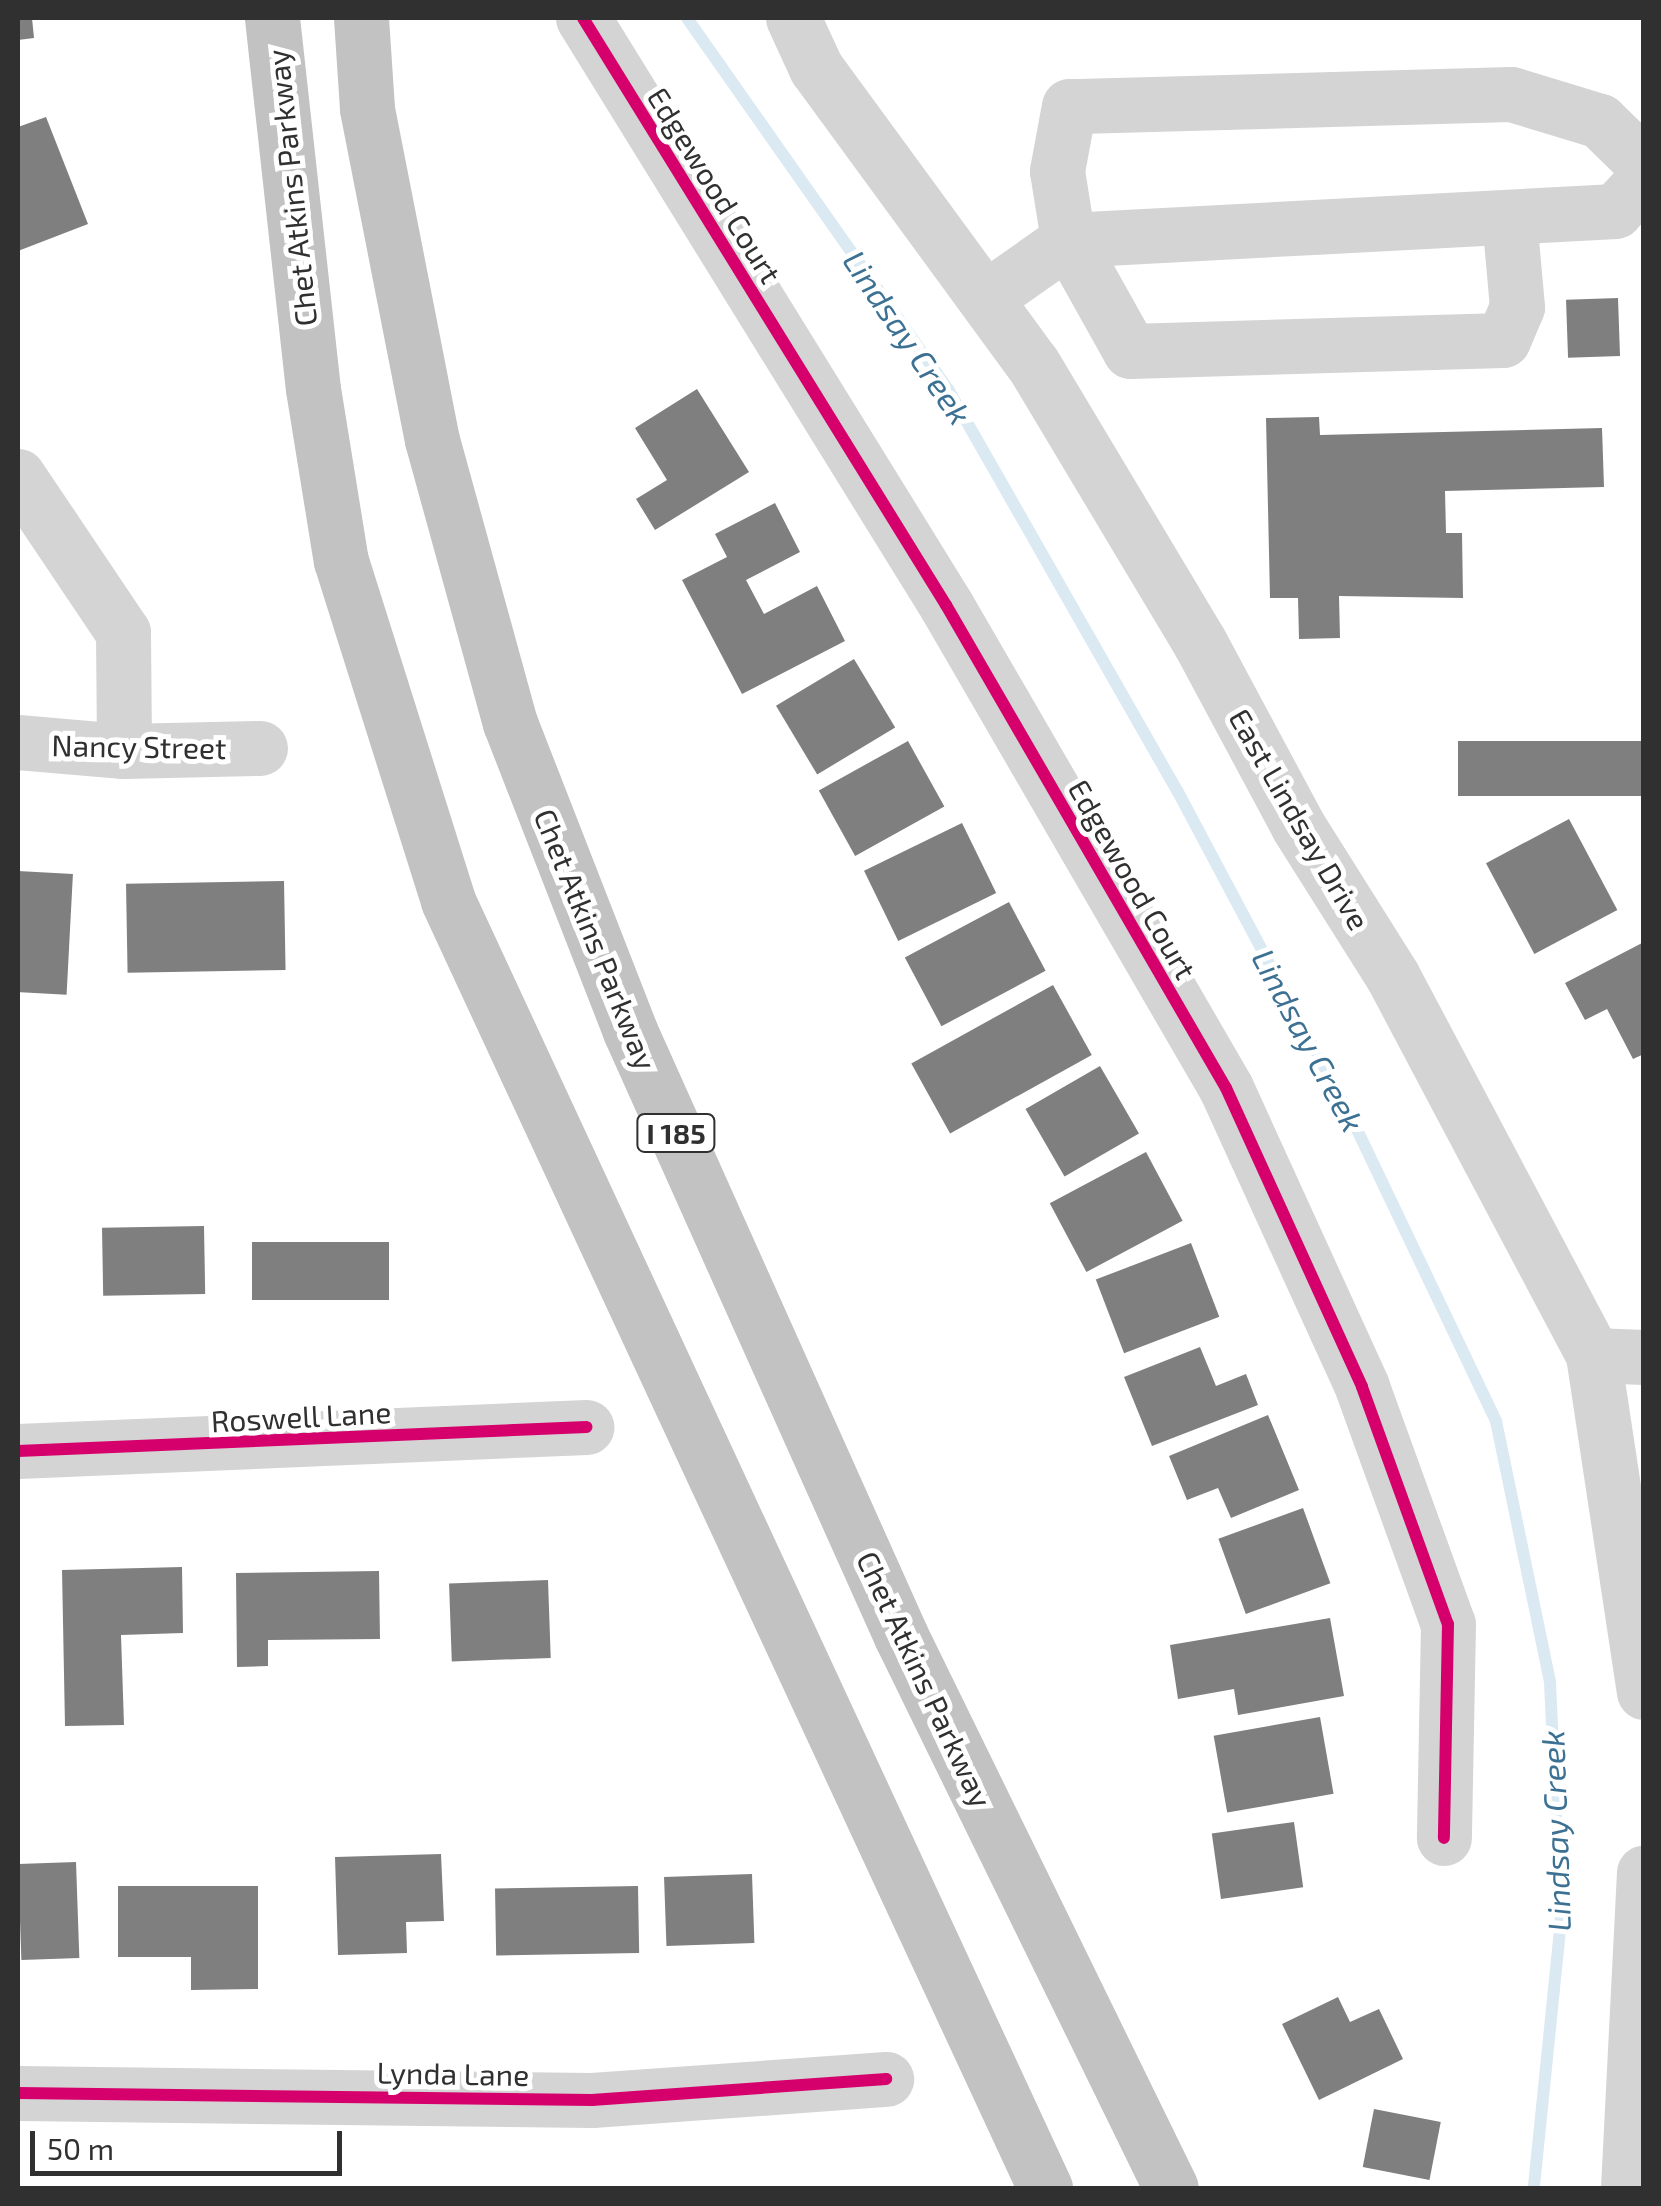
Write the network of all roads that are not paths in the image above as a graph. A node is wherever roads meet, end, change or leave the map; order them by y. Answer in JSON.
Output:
{"nodes":[{"id":1,"x":272,"y":18,"type":"edge"},
{"id":2,"x":361,"y":18,"type":"edge"},
{"id":3,"x":583,"y":18,"type":"edge"},
{"id":4,"x":793,"y":18,"type":"edge"},
{"id":5,"x":1644,"y":164,"type":"edge"},
{"id":6,"x":1644,"y":180,"type":"edge"},
{"id":7,"x":1509,"y":217,"type":"junction"},
{"id":8,"x":1068,"y":240,"type":"junction"},
{"id":9,"x":986,"y":298,"type":"junction"},
{"id":10,"x":18,"y":476,"type":"edge"},
{"id":11,"x":18,"y":742,"type":"edge"},
{"id":12,"x":260,"y":748,"type":"dead end"},
{"id":13,"x":124,"y":752,"type":"junction"},
{"id":14,"x":1618,"y":1356,"type":"edge"},
{"id":15,"x":586,"y":1427,"type":"dead end"},
{"id":16,"x":18,"y":1451,"type":"edge"},
{"id":17,"x":1644,"y":1692,"type":"edge"},
{"id":18,"x":1444,"y":1838,"type":"dead end"},
{"id":19,"x":1644,"y":1872,"type":"edge"},
{"id":20,"x":1642,"y":1962,"type":"edge"},
{"id":21,"x":886,"y":2079,"type":"dead end"},
{"id":22,"x":18,"y":2092,"type":"edge"},
{"id":23,"x":1045,"y":2188,"type":"edge"},
{"id":24,"x":1171,"y":2188,"type":"edge"},
{"id":25,"x":1628,"y":2188,"type":"edge"}],
"edges":[{"from":1,"to":23,"type":"highway","name":"Chet Atkins Parkway"},
{"from":2,"to":24,"type":"highway","name":"Chet Atkins Parkway","number":"I 185"},
{"from":3,"to":18,"type":"street","name":"Edgewood Court"},
{"from":4,"to":9,"type":"street","name":"East Lindsay Drive"},
{"from":5,"to":8,"type":"street"},
{"from":6,"to":7,"type":"street"},
{"from":7,"to":8,"type":"street"},
{"from":7,"to":8,"type":"street"},
{"from":8,"to":9,"type":"street"},
{"from":9,"to":14,"type":"street","name":"East Lindsay Drive"},
{"from":10,"to":13,"type":"street"},
{"from":11,"to":13,"type":"street","name":"Nancy Street"},
{"from":12,"to":13,"type":"street","name":"Nancy Street"},
{"from":14,"to":17,"type":"street","name":"East Lindsay Drive"},
{"from":15,"to":16,"type":"street","name":"Roswell Lane"},
{"from":19,"to":20,"type":"street"},
{"from":20,"to":25,"type":"street"},
{"from":21,"to":22,"type":"street","name":"Lynda Lane"}]}
